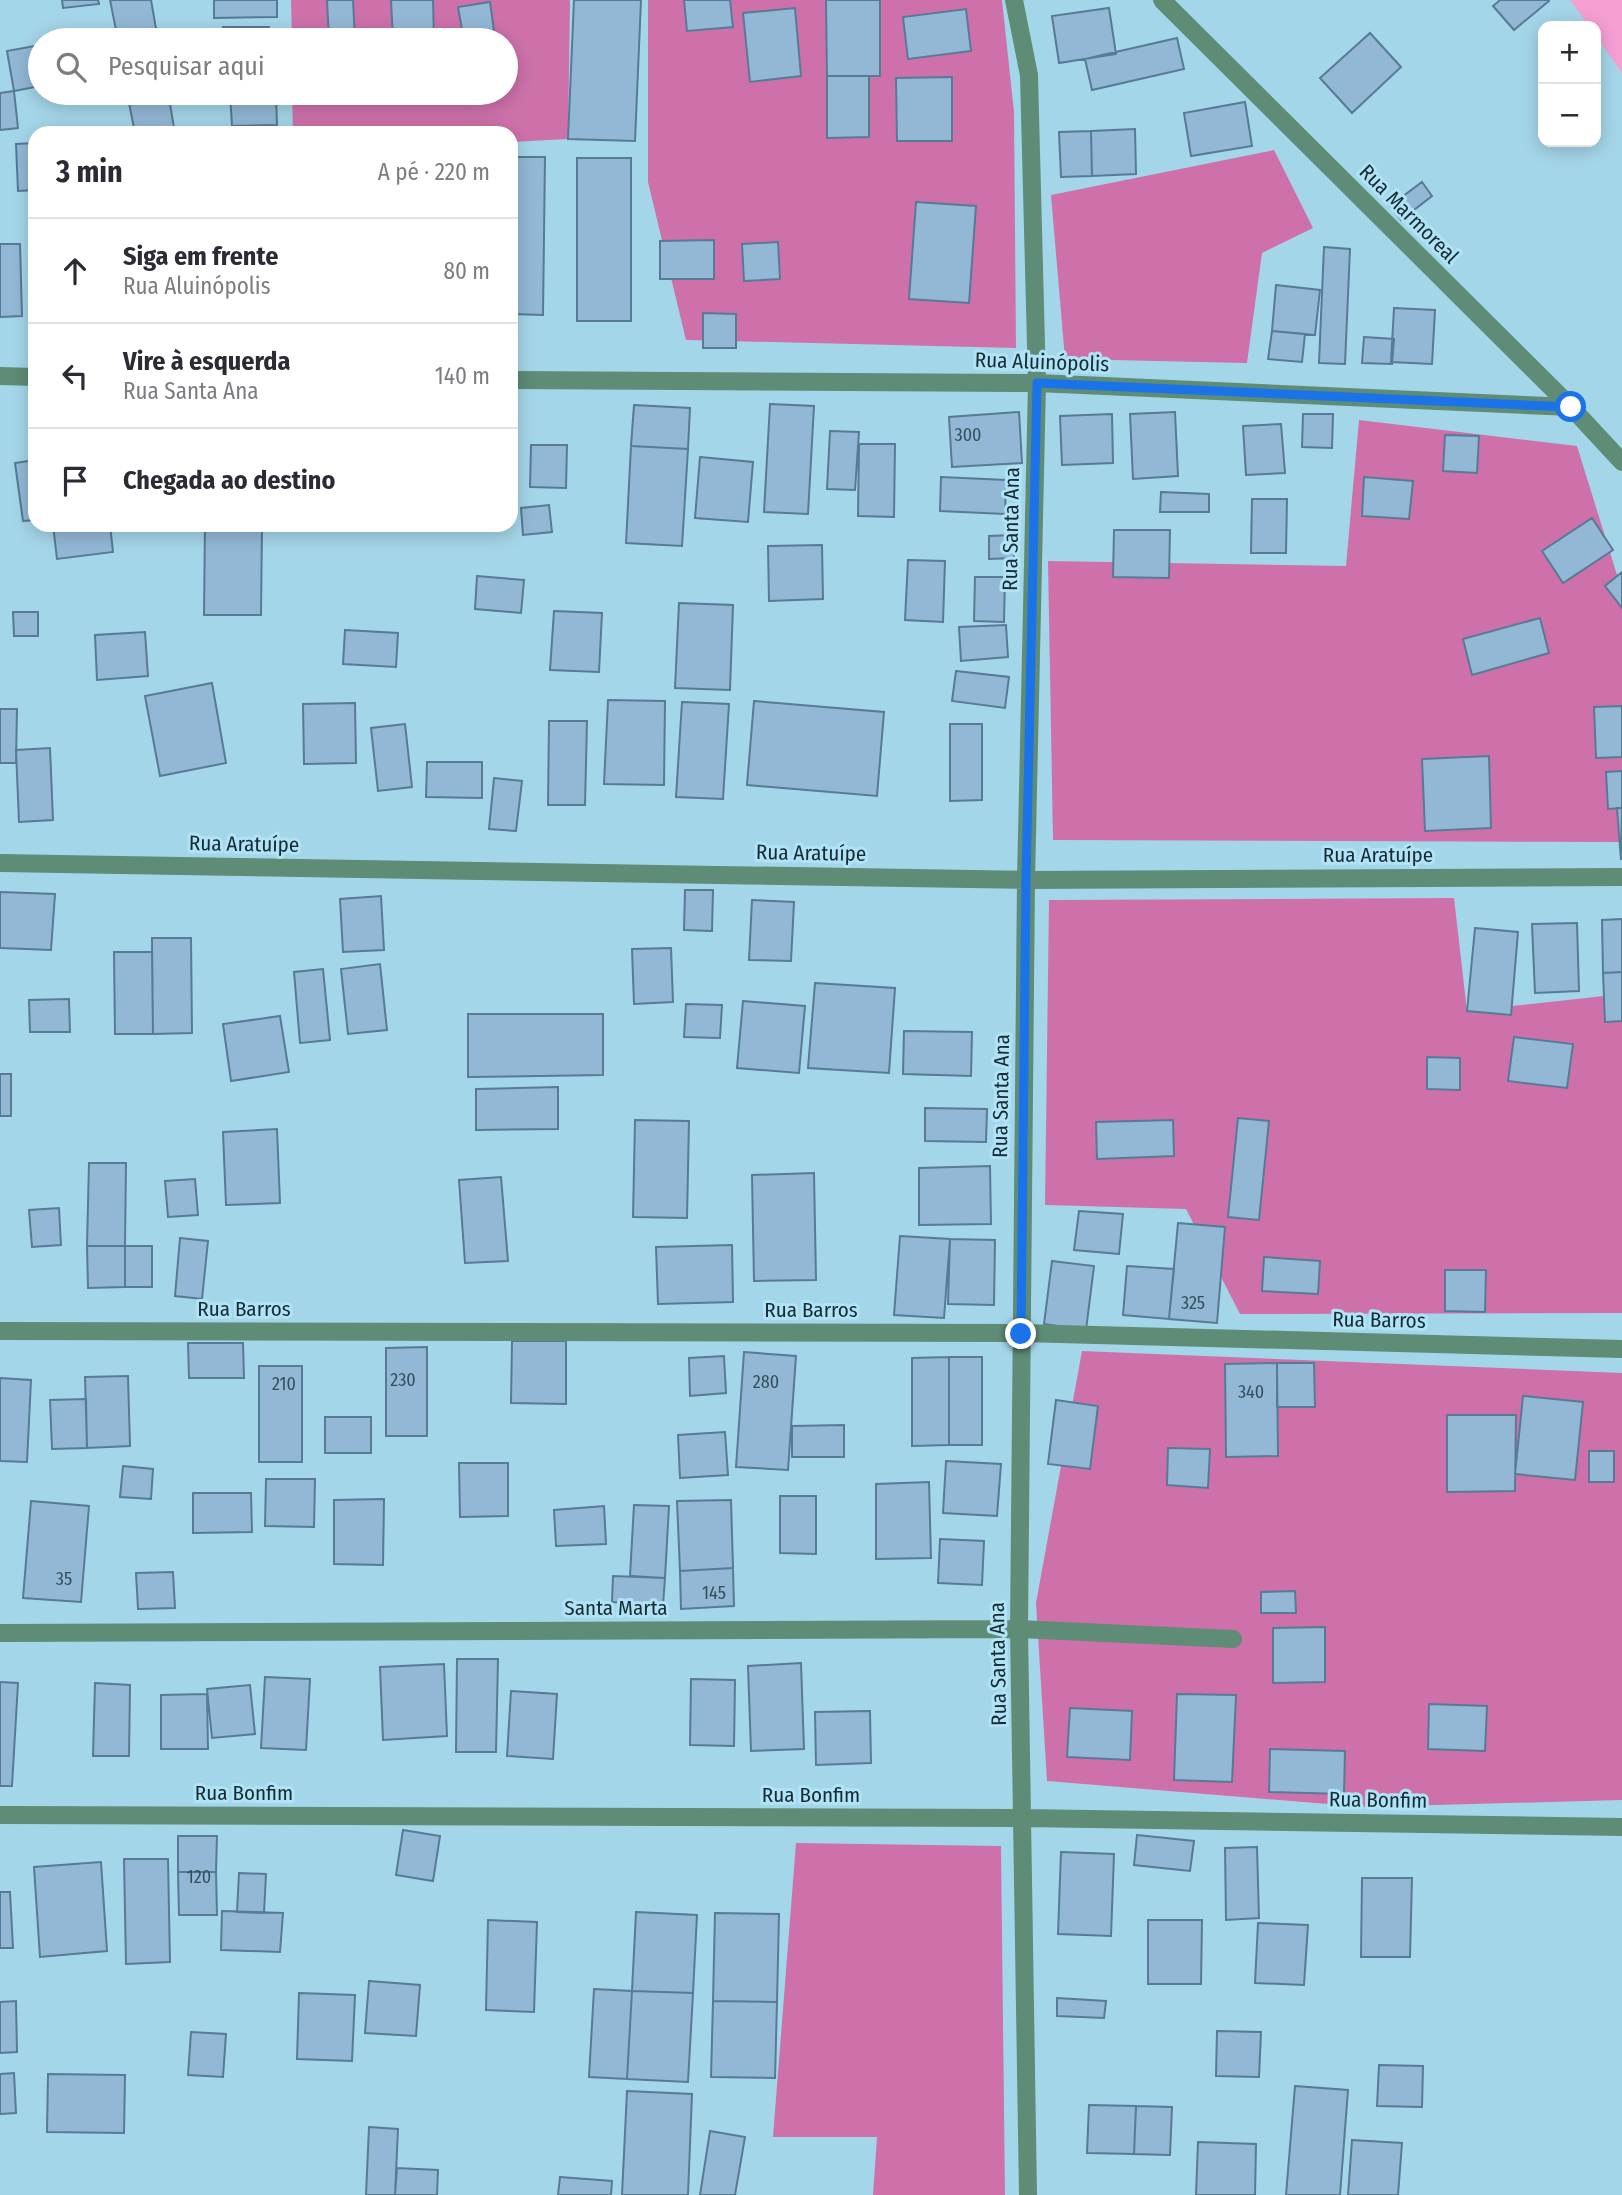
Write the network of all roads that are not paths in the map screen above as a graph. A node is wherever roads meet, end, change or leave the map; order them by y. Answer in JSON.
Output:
{"nodes":[{"id":1,"x":1014,"y":0,"type":"edge"},
{"id":2,"x":1162,"y":0,"type":"edge"},
{"id":3,"x":0,"y":376,"type":"edge"},
{"id":4,"x":28,"y":377,"type":"edge"},
{"id":5,"x":518,"y":380,"type":"edge"},
{"id":6,"x":1037,"y":383,"type":"junction"},
{"id":7,"x":1571,"y":407,"type":"junction"},
{"id":8,"x":1622,"y":462,"type":"edge"},
{"id":9,"x":0,"y":863,"type":"edge"},
{"id":10,"x":1622,"y":877,"type":"edge"},
{"id":11,"x":1026,"y":880,"type":"junction"},
{"id":12,"x":0,"y":1331,"type":"edge"},
{"id":13,"x":1021,"y":1334,"type":"junction"},
{"id":14,"x":1622,"y":1349,"type":"edge"},
{"id":15,"x":1019,"y":1629,"type":"junction"},
{"id":16,"x":0,"y":1633,"type":"edge"},
{"id":17,"x":1233,"y":1639,"type":"dead end"},
{"id":18,"x":0,"y":1815,"type":"edge"},
{"id":19,"x":1023,"y":1818,"type":"junction"},
{"id":20,"x":1622,"y":1826,"type":"edge"},
{"id":21,"x":1028,"y":2195,"type":"edge"}],
"edges":[{"from":1,"to":6,"type":"street","name":"Rua Santa Ana"},
{"from":2,"to":7,"type":"street","name":"Rua Marmoreal"},
{"from":3,"to":4,"type":"street"},
{"from":5,"to":6,"type":"street","name":"Rua Aluinópolis"},
{"from":6,"to":7,"type":"street","name":"Rua Aluinópolis"},
{"from":6,"to":11,"type":"street","name":"Rua Santa Ana"},
{"from":7,"to":8,"type":"street","name":"Rua Marmoreal"},
{"from":9,"to":11,"type":"street","name":"Rua Aratuípe"},
{"from":10,"to":11,"type":"street","name":"Rua Aratuípe"},
{"from":11,"to":13,"type":"street","name":"Rua Santa Ana"},
{"from":12,"to":13,"type":"street","name":"Rua Barros"},
{"from":13,"to":14,"type":"street","name":"Rua Barros"},
{"from":13,"to":15,"type":"street","name":"Rua Santa Ana"},
{"from":15,"to":16,"type":"street","name":"Santa Marta"},
{"from":15,"to":17,"type":"street","name":"Santa Marta"},
{"from":15,"to":19,"type":"street","name":"Rua Santa Ana"},
{"from":18,"to":19,"type":"street","name":"Rua Bonfim"},
{"from":19,"to":20,"type":"street","name":"Rua Bonfim"},
{"from":19,"to":21,"type":"street","name":"Rua Santa Ana"}]}
